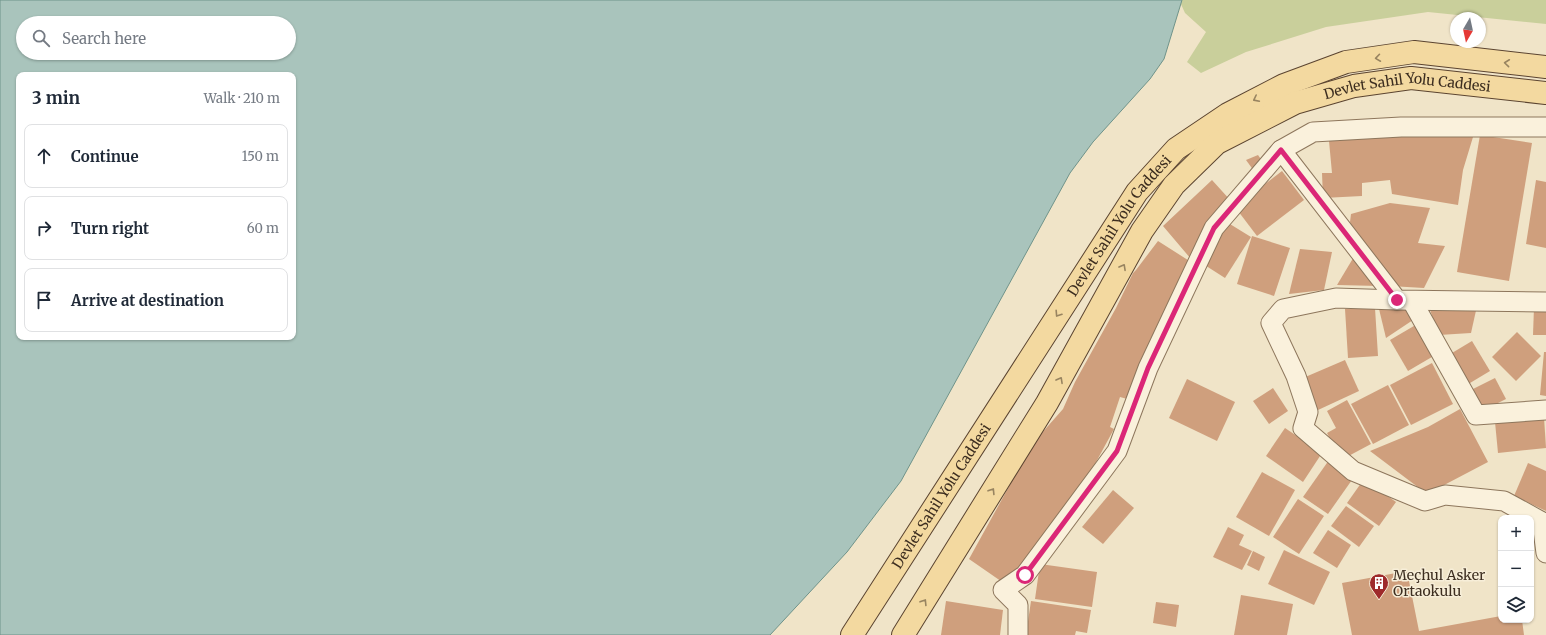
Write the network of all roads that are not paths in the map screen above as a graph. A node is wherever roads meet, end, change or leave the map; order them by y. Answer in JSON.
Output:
{"nodes":[{"id":1,"x":1546,"y":67,"type":"edge"},
{"id":2,"x":1546,"y":93,"type":"edge"},
{"id":3,"x":1546,"y":127,"type":"edge"},
{"id":4,"x":1281,"y":150,"type":"junction"},
{"id":5,"x":1404,"y":301,"type":"junction"},
{"id":6,"x":1546,"y":302,"type":"edge"},
{"id":7,"x":1546,"y":410,"type":"edge"},
{"id":8,"x":1544,"y":523,"type":"edge"},
{"id":9,"x":1546,"y":553,"type":"edge"},
{"id":10,"x":852,"y":635,"type":"edge"},
{"id":11,"x":903,"y":635,"type":"edge"},
{"id":12,"x":1018,"y":635,"type":"edge"}],
"edges":[{"from":1,"to":10,"type":"main road","name":"Devlet Sahil Yolu Caddesi","one_way":true},
{"from":11,"to":2,"type":"main road","name":"Devlet Sahil Yolu Caddesi","one_way":true},
{"from":3,"to":4,"type":"street"},
{"from":4,"to":5,"type":"street"},
{"from":4,"to":12,"type":"street"},
{"from":5,"to":6,"type":"street"},
{"from":5,"to":7,"type":"street"},
{"from":5,"to":8,"type":"street"},
{"from":8,"to":9,"type":"street"}]}
